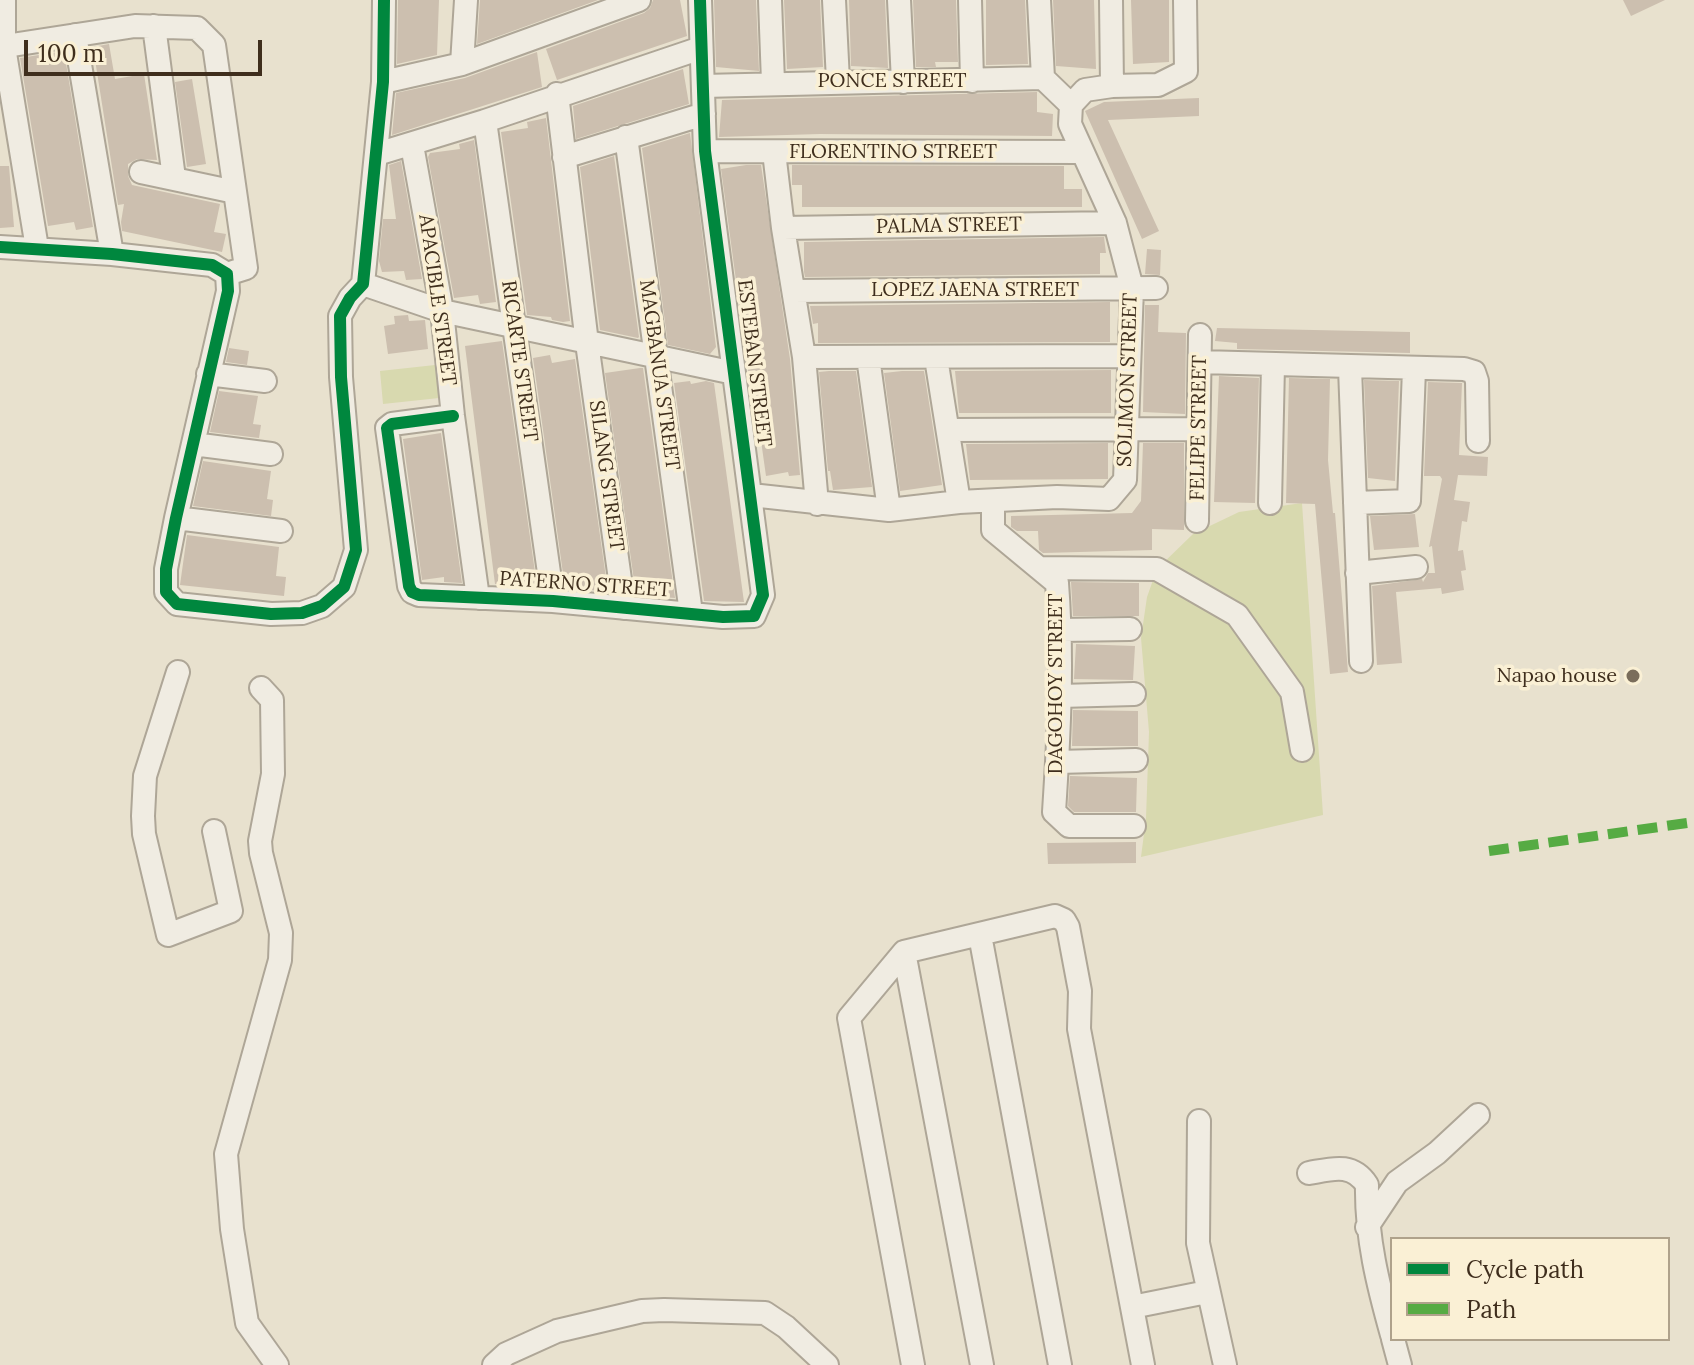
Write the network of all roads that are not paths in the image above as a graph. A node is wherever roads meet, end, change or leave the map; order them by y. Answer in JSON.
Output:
{"nodes":[{"id":1,"x":4,"y":0,"type":"edge"},
{"id":2,"x":384,"y":0,"type":"edge"},
{"id":3,"x":466,"y":0,"type":"edge"},
{"id":4,"x":639,"y":0,"type":"edge"},
{"id":5,"x":700,"y":0,"type":"edge"},
{"id":6,"x":770,"y":0,"type":"edge"},
{"id":7,"x":834,"y":0,"type":"edge"},
{"id":8,"x":899,"y":0,"type":"edge"},
{"id":9,"x":970,"y":0,"type":"edge"},
{"id":10,"x":1039,"y":0,"type":"edge"},
{"id":11,"x":1111,"y":0,"type":"edge"},
{"id":12,"x":1185,"y":0,"type":"edge"},
{"id":13,"x":154,"y":26,"type":"junction"},
{"id":14,"x":75,"y":35,"type":"junction"},
{"id":15,"x":2,"y":47,"type":"edge"},
{"id":16,"x":701,"y":48,"type":"junction"},
{"id":17,"x":462,"y":64,"type":"junction"},
{"id":18,"x":1043,"y":78,"type":"junction"},
{"id":19,"x":838,"y":81,"type":"junction"},
{"id":20,"x":972,"y":81,"type":"junction"},
{"id":21,"x":383,"y":82,"type":"junction"},
{"id":22,"x":773,"y":82,"type":"junction"},
{"id":23,"x":903,"y":82,"type":"junction"},
{"id":24,"x":703,"y":86,"type":"junction"},
{"id":25,"x":1112,"y":86,"type":"junction"},
{"id":26,"x":557,"y":94,"type":"junction"},
{"id":27,"x":1071,"y":105,"type":"junction"},
{"id":28,"x":704,"y":114,"type":"junction"},
{"id":29,"x":485,"y":121,"type":"junction"},
{"id":30,"x":626,"y":137,"type":"junction"},
{"id":31,"x":412,"y":145,"type":"junction"},
{"id":32,"x":705,"y":151,"type":"junction"},
{"id":33,"x":774,"y":152,"type":"junction"},
{"id":34,"x":1081,"y":152,"type":"junction"},
{"id":35,"x":377,"y":154,"type":"junction"},
{"id":36,"x":564,"y":157,"type":"junction"},
{"id":37,"x":141,"y":172,"type":"dead end"},
{"id":38,"x":174,"y":178,"type":"junction"},
{"id":39,"x":235,"y":192,"type":"junction"},
{"id":40,"x":1115,"y":223,"type":"junction"},
{"id":41,"x":783,"y":228,"type":"junction"},
{"id":42,"x":0,"y":247,"type":"edge"},
{"id":43,"x":37,"y":248,"type":"junction"},
{"id":44,"x":112,"y":254,"type":"junction"},
{"id":45,"x":227,"y":274,"type":"junction"},
{"id":46,"x":363,"y":284,"type":"junction"},
{"id":47,"x":1132,"y":288,"type":"junction"},
{"id":48,"x":1156,"y":288,"type":"dead end"},
{"id":49,"x":794,"y":291,"type":"junction"},
{"id":50,"x":442,"y":311,"type":"junction"},
{"id":51,"x":516,"y":329,"type":"junction"},
{"id":52,"x":1200,"y":335,"type":"dead end"},
{"id":53,"x":587,"y":343,"type":"junction"},
{"id":54,"x":1127,"y":356,"type":"junction"},
{"id":55,"x":804,"y":357,"type":"junction"},
{"id":56,"x":868,"y":357,"type":"junction"},
{"id":57,"x":657,"y":358,"type":"junction"},
{"id":58,"x":936,"y":358,"type":"junction"},
{"id":59,"x":1200,"y":362,"type":"junction"},
{"id":60,"x":1273,"y":365,"type":"junction"},
{"id":61,"x":1350,"y":368,"type":"junction"},
{"id":62,"x":1414,"y":369,"type":"junction"},
{"id":63,"x":734,"y":373,"type":"junction"},
{"id":64,"x":208,"y":374,"type":"junction"},
{"id":65,"x":265,"y":381,"type":"dead end"},
{"id":66,"x":453,"y":416,"type":"junction"},
{"id":67,"x":1126,"y":428,"type":"junction"},
{"id":68,"x":1198,"y":429,"type":"junction"},
{"id":69,"x":949,"y":430,"type":"junction"},
{"id":70,"x":1478,"y":441,"type":"dead end"},
{"id":71,"x":193,"y":444,"type":"junction"},
{"id":72,"x":271,"y":454,"type":"dead end"},
{"id":73,"x":751,"y":495,"type":"junction"},
{"id":74,"x":993,"y":501,"type":"junction"},
{"id":75,"x":959,"y":502,"type":"junction"},
{"id":76,"x":1270,"y":503,"type":"dead end"},
{"id":77,"x":1355,"y":503,"type":"junction"},
{"id":78,"x":817,"y":504,"type":"junction"},
{"id":79,"x":889,"y":510,"type":"junction"},
{"id":80,"x":176,"y":518,"type":"junction"},
{"id":81,"x":1197,"y":521,"type":"dead end"},
{"id":82,"x":281,"y":531,"type":"dead end"},
{"id":83,"x":1416,"y":567,"type":"dead end"},
{"id":84,"x":1039,"y":568,"type":"junction"},
{"id":85,"x":1357,"y":573,"type":"junction"},
{"id":86,"x":478,"y":598,"type":"junction"},
{"id":87,"x":553,"y":601,"type":"junction"},
{"id":88,"x":624,"y":608,"type":"junction"},
{"id":89,"x":691,"y":613,"type":"junction"},
{"id":90,"x":754,"y":616,"type":"joint"},
{"id":91,"x":1130,"y":629,"type":"dead end"},
{"id":92,"x":1060,"y":630,"type":"junction"},
{"id":93,"x":1361,"y":661,"type":"dead end"},
{"id":94,"x":178,"y":672,"type":"dead end"},
{"id":95,"x":261,"y":688,"type":"dead end"},
{"id":96,"x":1134,"y":694,"type":"dead end"},
{"id":97,"x":1060,"y":696,"type":"junction"},
{"id":98,"x":1302,"y":750,"type":"dead end"},
{"id":99,"x":1136,"y":760,"type":"dead end"},
{"id":100,"x":1057,"y":762,"type":"junction"},
{"id":101,"x":1134,"y":826,"type":"dead end"},
{"id":102,"x":214,"y":831,"type":"dead end"},
{"id":103,"x":980,"y":935,"type":"junction"},
{"id":104,"x":904,"y":952,"type":"junction"},
{"id":105,"x":1478,"y":1115,"type":"dead end"},
{"id":106,"x":1199,"y":1121,"type":"dead end"},
{"id":107,"x":1309,"y":1173,"type":"dead end"},
{"id":108,"x":1367,"y":1227,"type":"junction"},
{"id":109,"x":1202,"y":1293,"type":"dead end"},
{"id":110,"x":1132,"y":1307,"type":"junction"},
{"id":111,"x":1390,"y":1329,"type":"edge"},
{"id":112,"x":1393,"y":1341,"type":"edge"},
{"id":113,"x":277,"y":1365,"type":"edge"},
{"id":114,"x":494,"y":1365,"type":"edge"},
{"id":115,"x":827,"y":1365,"type":"edge"},
{"id":116,"x":913,"y":1365,"type":"edge"},
{"id":117,"x":982,"y":1365,"type":"edge"},
{"id":118,"x":1060,"y":1365,"type":"edge"},
{"id":119,"x":1143,"y":1365,"type":"edge"},
{"id":120,"x":1225,"y":1365,"type":"edge"},
{"id":121,"x":1400,"y":1365,"type":"edge"}],
"edges":[{"from":1,"to":15,"type":"street"},
{"from":2,"to":21,"type":"street"},
{"from":3,"to":17,"type":"street"},
{"from":4,"to":17,"type":"street"},
{"from":5,"to":16,"type":"street","name":"ESTEBAN STREET"},
{"from":6,"to":22,"type":"street"},
{"from":7,"to":19,"type":"street"},
{"from":8,"to":23,"type":"street"},
{"from":9,"to":20,"type":"street"},
{"from":10,"to":18,"type":"street"},
{"from":11,"to":25,"type":"street"},
{"from":12,"to":25,"type":"street"},
{"from":13,"to":14,"type":"street"},
{"from":13,"to":38,"type":"street"},
{"from":13,"to":39,"type":"street"},
{"from":14,"to":15,"type":"street"},
{"from":14,"to":44,"type":"street"},
{"from":15,"to":43,"type":"street"},
{"from":16,"to":24,"type":"street","name":"ESTEBAN STREET"},
{"from":16,"to":26,"type":"street"},
{"from":17,"to":21,"type":"street"},
{"from":18,"to":20,"type":"street","name":"PONCE STREET"},
{"from":18,"to":27,"type":"street"},
{"from":19,"to":22,"type":"street","name":"PONCE STREET"},
{"from":19,"to":23,"type":"street","name":"PONCE STREET"},
{"from":20,"to":23,"type":"street","name":"PONCE STREET"},
{"from":21,"to":35,"type":"street"},
{"from":22,"to":24,"type":"street","name":"PONCE STREET"},
{"from":24,"to":28,"type":"street","name":"ESTEBAN STREET"},
{"from":25,"to":27,"type":"street"},
{"from":26,"to":29,"type":"street"},
{"from":26,"to":36,"type":"street","name":"SILANG STREET"},
{"from":27,"to":34,"type":"street","name":"SOLIMON STREET"},
{"from":28,"to":30,"type":"street"},
{"from":28,"to":32,"type":"street","name":"ESTEBAN STREET"},
{"from":29,"to":31,"type":"street"},
{"from":29,"to":51,"type":"street","name":"RICARTE STREET"},
{"from":30,"to":36,"type":"street"},
{"from":30,"to":57,"type":"street","name":"MAGBANUA STREET"},
{"from":31,"to":35,"type":"street"},
{"from":31,"to":50,"type":"street","name":"APACIBLE STREET"},
{"from":32,"to":33,"type":"street","name":"FLORENTINO STREET"},
{"from":32,"to":63,"type":"street","name":"ESTEBAN STREET"},
{"from":33,"to":34,"type":"street","name":"FLORENTINO STREET"},
{"from":33,"to":41,"type":"street"},
{"from":34,"to":40,"type":"street","name":"SOLIMON STREET"},
{"from":35,"to":46,"type":"street"},
{"from":36,"to":53,"type":"street","name":"SILANG STREET"},
{"from":37,"to":38,"type":"street"},
{"from":38,"to":39,"type":"street"},
{"from":39,"to":45,"type":"street"},
{"from":40,"to":41,"type":"street","name":"PALMA STREET"},
{"from":40,"to":47,"type":"street","name":"SOLIMON STREET"},
{"from":41,"to":49,"type":"street"},
{"from":42,"to":43,"type":"street"},
{"from":43,"to":44,"type":"street"},
{"from":44,"to":45,"type":"street"},
{"from":45,"to":64,"type":"street"},
{"from":46,"to":50,"type":"street"},
{"from":46,"to":80,"type":"street"},
{"from":47,"to":48,"type":"street","name":"LOPEZ JAENA STREET"},
{"from":47,"to":49,"type":"street","name":"LOPEZ JAENA STREET"},
{"from":47,"to":54,"type":"street","name":"SOLIMON STREET"},
{"from":49,"to":55,"type":"street"},
{"from":50,"to":51,"type":"street"},
{"from":50,"to":66,"type":"street","name":"APACIBLE STREET"},
{"from":51,"to":53,"type":"street"},
{"from":51,"to":87,"type":"street","name":"RICARTE STREET"},
{"from":52,"to":59,"type":"street","name":"FELIPE STREET"},
{"from":53,"to":57,"type":"street"},
{"from":53,"to":88,"type":"street","name":"SILANG STREET"},
{"from":54,"to":58,"type":"street"},
{"from":54,"to":67,"type":"street","name":"SOLIMON STREET"},
{"from":55,"to":56,"type":"street"},
{"from":55,"to":78,"type":"street"},
{"from":56,"to":58,"type":"street"},
{"from":56,"to":79,"type":"street"},
{"from":57,"to":63,"type":"street"},
{"from":57,"to":89,"type":"street","name":"MAGBANUA STREET"},
{"from":58,"to":69,"type":"street"},
{"from":59,"to":60,"type":"street"},
{"from":59,"to":68,"type":"street","name":"FELIPE STREET"},
{"from":60,"to":61,"type":"street"},
{"from":60,"to":76,"type":"street"},
{"from":61,"to":62,"type":"street"},
{"from":61,"to":77,"type":"street"},
{"from":62,"to":70,"type":"street"},
{"from":62,"to":77,"type":"street"},
{"from":63,"to":73,"type":"street","name":"ESTEBAN STREET"},
{"from":64,"to":65,"type":"street"},
{"from":64,"to":71,"type":"street"},
{"from":66,"to":86,"type":"street","name":"APACIBLE STREET"},
{"from":66,"to":86,"type":"street","name":"PATERNO STREET"},
{"from":67,"to":68,"type":"street"},
{"from":67,"to":69,"type":"street"},
{"from":67,"to":74,"type":"street","name":"SOLIMON STREET"},
{"from":68,"to":81,"type":"street","name":"FELIPE STREET"},
{"from":69,"to":75,"type":"street"},
{"from":71,"to":72,"type":"street"},
{"from":71,"to":80,"type":"street"},
{"from":73,"to":78,"type":"street","name":"SOLIMON STREET"},
{"from":73,"to":90,"type":"street","name":"ESTEBAN STREET"},
{"from":74,"to":75,"type":"street","name":"SOLIMON STREET"},
{"from":74,"to":84,"type":"street","name":"DAGOHOY STREET"},
{"from":75,"to":79,"type":"street","name":"SOLIMON STREET"},
{"from":77,"to":85,"type":"street"},
{"from":78,"to":79,"type":"street","name":"SOLIMON STREET"},
{"from":80,"to":82,"type":"street"},
{"from":83,"to":85,"type":"street"},
{"from":84,"to":92,"type":"street","name":"DAGOHOY STREET"},
{"from":84,"to":98,"type":"street"},
{"from":85,"to":93,"type":"street"},
{"from":86,"to":87,"type":"street","name":"PATERNO STREET"},
{"from":87,"to":88,"type":"street","name":"PATERNO STREET"},
{"from":88,"to":89,"type":"street","name":"PATERNO STREET"},
{"from":89,"to":90,"type":"street","name":"PATERNO STREET"},
{"from":91,"to":92,"type":"street"},
{"from":92,"to":97,"type":"street","name":"DAGOHOY STREET"},
{"from":94,"to":102,"type":"street"},
{"from":95,"to":113,"type":"street"},
{"from":96,"to":97,"type":"street"},
{"from":97,"to":100,"type":"street","name":"DAGOHOY STREET"},
{"from":99,"to":100,"type":"street"},
{"from":100,"to":101,"type":"street","name":"DAGOHOY STREET"},
{"from":103,"to":104,"type":"street"},
{"from":103,"to":110,"type":"street"},
{"from":103,"to":118,"type":"street"},
{"from":104,"to":116,"type":"street"},
{"from":104,"to":117,"type":"street"},
{"from":105,"to":108,"type":"street"},
{"from":106,"to":120,"type":"street"},
{"from":107,"to":108,"type":"street"},
{"from":108,"to":111,"type":"street"},
{"from":109,"to":110,"type":"street"},
{"from":110,"to":119,"type":"street"},
{"from":112,"to":121,"type":"street"},
{"from":114,"to":115,"type":"street"}]}
